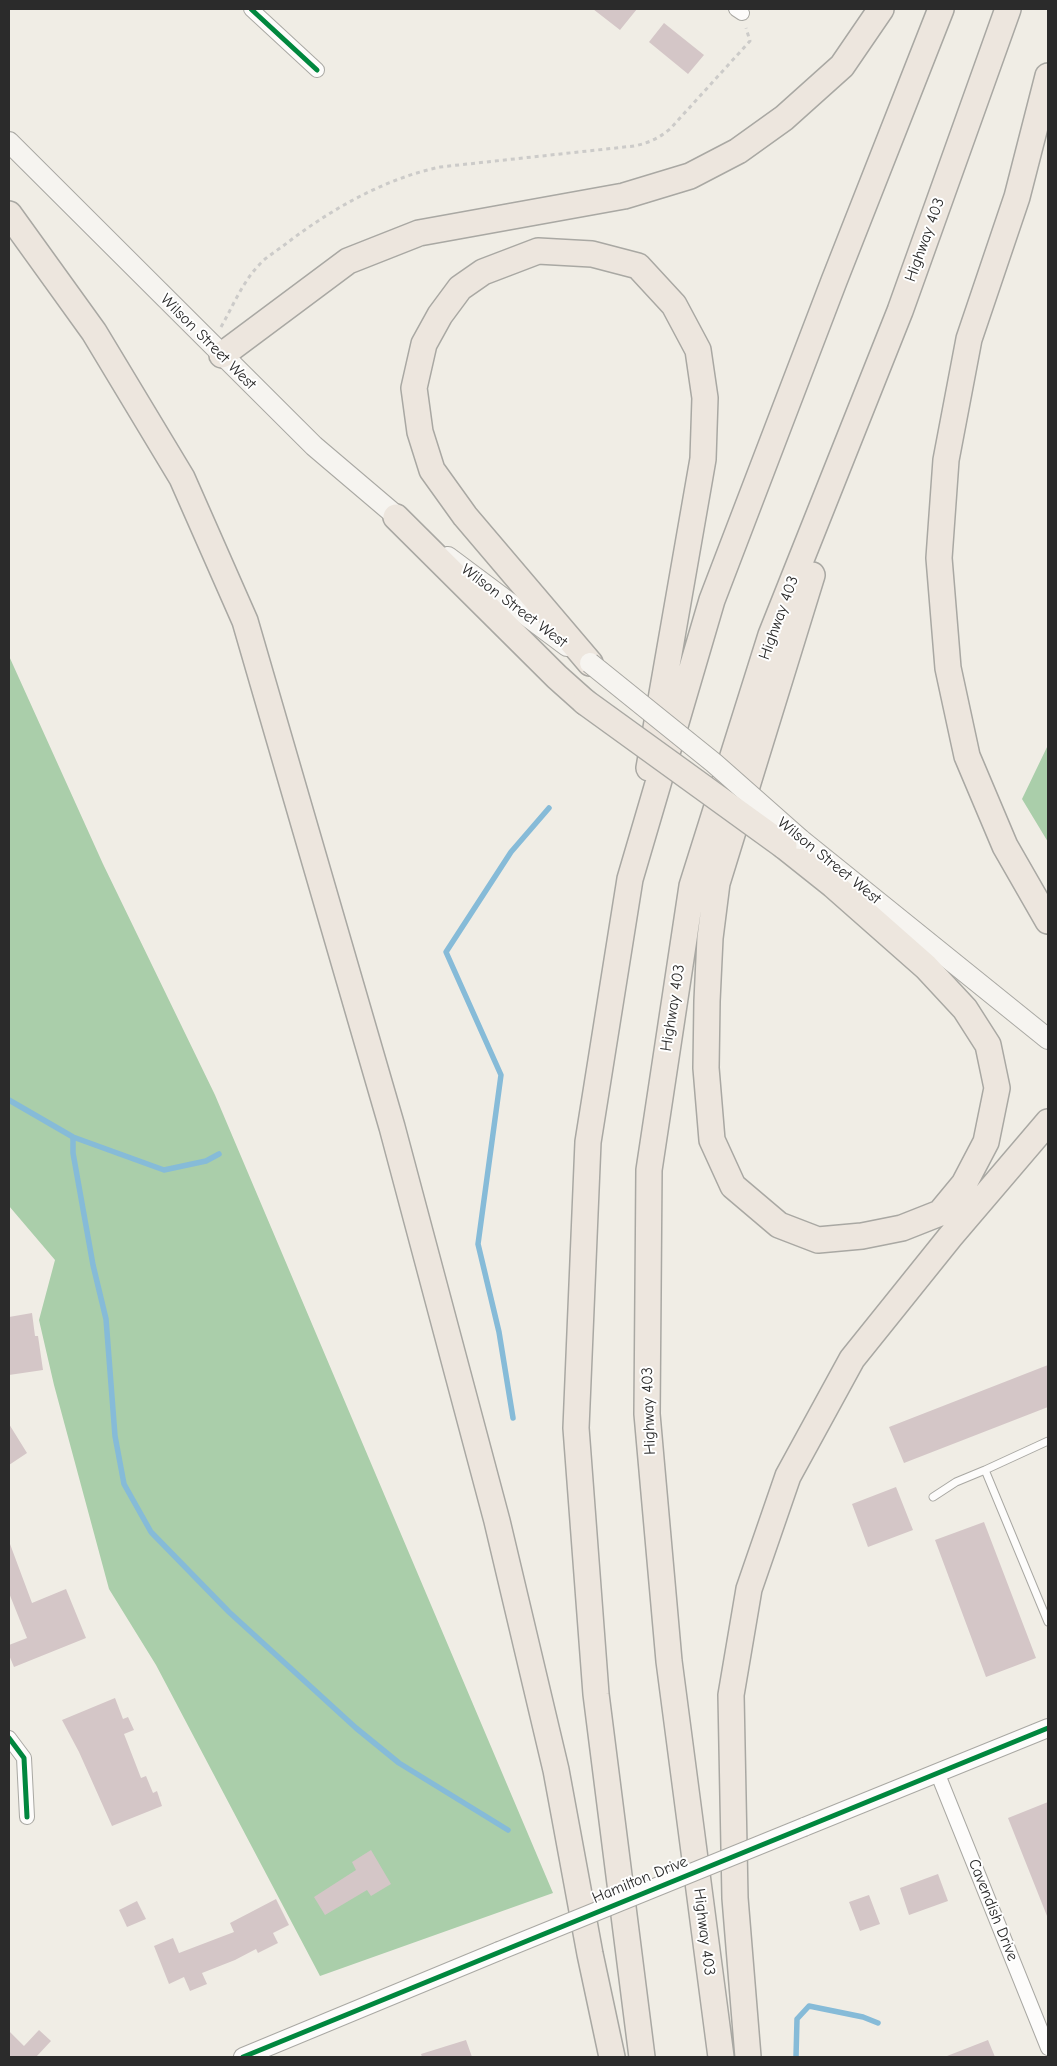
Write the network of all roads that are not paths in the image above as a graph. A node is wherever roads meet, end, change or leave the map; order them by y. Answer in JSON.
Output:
{"nodes":[{"id":1,"x":251,"y":9,"type":"edge"},
{"id":2,"x":881,"y":9,"type":"edge"},
{"id":3,"x":941,"y":9,"type":"edge"},
{"id":4,"x":1008,"y":9,"type":"edge"},
{"id":5,"x":317,"y":70,"type":"dead end"},
{"id":6,"x":1048,"y":76,"type":"edge"},
{"id":7,"x":9,"y":142,"type":"edge"},
{"id":8,"x":9,"y":214,"type":"edge"},
{"id":9,"x":900,"y":311,"type":"junction"},
{"id":10,"x":216,"y":350,"type":"junction"},
{"id":11,"x":396,"y":517,"type":"junction"},
{"id":12,"x":590,"y":663,"type":"junction"},
{"id":13,"x":792,"y":843,"type":"junction"},
{"id":14,"x":630,"y":879,"type":"junction"},
{"id":15,"x":1048,"y":921,"type":"edge"},
{"id":16,"x":1048,"y":1039,"type":"edge"},
{"id":17,"x":1048,"y":1122,"type":"edge"},
{"id":18,"x":1048,"y":1441,"type":"edge"},
{"id":19,"x":985,"y":1470,"type":"junction"},
{"id":20,"x":933,"y":1497,"type":"dead end"},
{"id":21,"x":1048,"y":1622,"type":"edge"},
{"id":22,"x":1048,"y":1728,"type":"edge"},
{"id":23,"x":9,"y":1738,"type":"edge"},
{"id":24,"x":937,"y":1772,"type":"junction"},
{"id":25,"x":26,"y":1817,"type":"dead end"},
{"id":26,"x":1048,"y":2048,"type":"edge"},
{"id":27,"x":243,"y":2057,"type":"edge"},
{"id":28,"x":612,"y":2057,"type":"edge"},
{"id":29,"x":642,"y":2057,"type":"edge"},
{"id":30,"x":721,"y":2057,"type":"edge"},
{"id":31,"x":748,"y":2057,"type":"edge"}],
"edges":[{"from":1,"to":5,"type":"street"},
{"from":2,"to":10,"type":"highway"},
{"from":3,"to":14,"type":"highway"},
{"from":4,"to":9,"type":"highway","name":"Highway 403"},
{"from":6,"to":15,"type":"highway"},
{"from":7,"to":10,"type":"main road","name":"Wilson Street West"},
{"from":8,"to":28,"type":"highway"},
{"from":9,"to":13,"type":"highway"},
{"from":9,"to":30,"type":"highway","name":"Highway 403"},
{"from":10,"to":11,"type":"main road","name":"Wilson Street West"},
{"from":11,"to":12,"type":"main road","name":"Wilson Street West"},
{"from":11,"to":13,"type":"highway","bridge":true},
{"from":12,"to":13,"type":"main road","name":"Wilson Street West","bridge":true},
{"from":12,"to":14,"type":"highway"},
{"from":13,"to":16,"type":"main road","name":"Wilson Street West"},
{"from":14,"to":29,"type":"highway"},
{"from":17,"to":31,"type":"highway"},
{"from":18,"to":19,"type":"lane"},
{"from":19,"to":20,"type":"lane"},
{"from":19,"to":21,"type":"lane"},
{"from":22,"to":24,"type":"street","name":"Hamilton Drive"},
{"from":23,"to":25,"type":"street"},
{"from":24,"to":26,"type":"street","name":"Cavendish Drive"},
{"from":24,"to":27,"type":"street","name":"Hamilton Drive","bridge":true}]}
